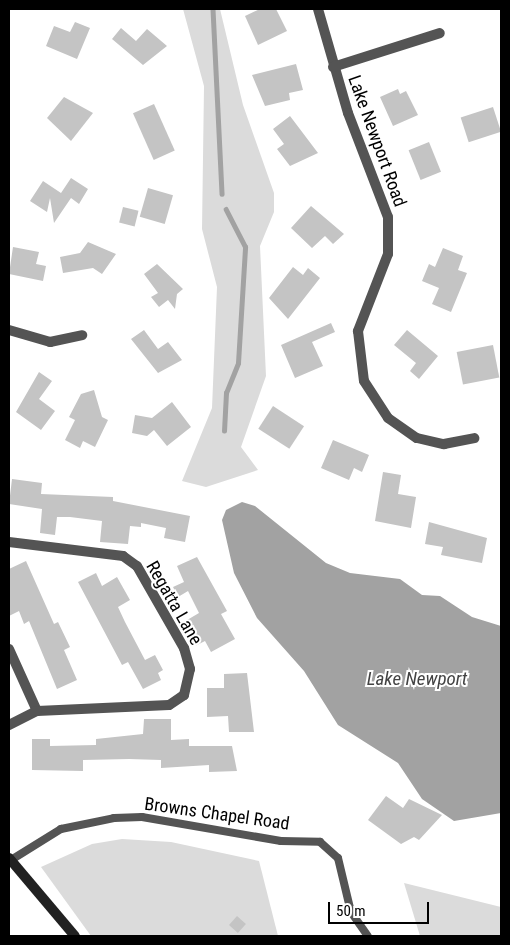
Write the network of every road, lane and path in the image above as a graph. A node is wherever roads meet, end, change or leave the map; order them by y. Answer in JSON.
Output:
{"nodes":[{"id":1,"x":318,"y":9,"type":"edge"},
{"id":2,"x":440,"y":33,"type":"dead end"},
{"id":3,"x":333,"y":67,"type":"junction"},
{"id":4,"x":9,"y":330,"type":"edge"},
{"id":5,"x":82,"y":335,"type":"dead end"},
{"id":6,"x":474,"y":438,"type":"dead end"},
{"id":7,"x":9,"y":542,"type":"edge"},
{"id":8,"x":9,"y":649,"type":"edge"},
{"id":9,"x":37,"y":711,"type":"junction"},
{"id":10,"x":9,"y":725,"type":"edge"},
{"id":11,"x":10,"y":859,"type":"edge"},
{"id":12,"x":75,"y":936,"type":"edge"},
{"id":13,"x":368,"y":936,"type":"edge"}],
"edges":[{"from":1,"to":3,"type":"street","name":"Lake Newport Road"},
{"from":2,"to":3,"type":"street"},
{"from":3,"to":6,"type":"street","name":"Lake Newport Road"},
{"from":4,"to":5,"type":"street"},
{"from":7,"to":9,"type":"street","name":"Regatta Lane"},
{"from":8,"to":9,"type":"street"},
{"from":9,"to":10,"type":"street","name":"Regatta Lane"},
{"from":11,"to":12,"type":"street"},
{"from":11,"to":13,"type":"lane","name":"Browns Chapel Road"}]}
